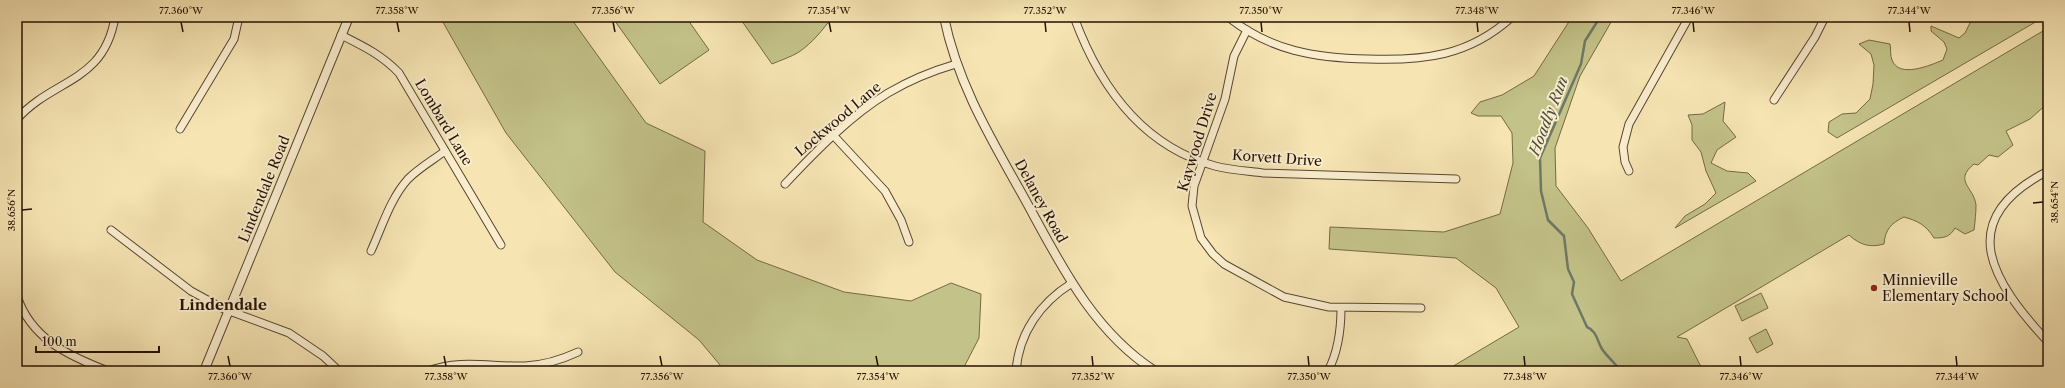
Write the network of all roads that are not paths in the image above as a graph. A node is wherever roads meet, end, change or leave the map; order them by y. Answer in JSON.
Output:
{"nodes":[{"id":1,"x":115,"y":17,"type":"edge"},
{"id":2,"x":239,"y":17,"type":"edge"},
{"id":3,"x":349,"y":17,"type":"edge"},
{"id":4,"x":944,"y":17,"type":"edge"},
{"id":5,"x":1074,"y":17,"type":"edge"},
{"id":6,"x":1228,"y":17,"type":"edge"},
{"id":7,"x":1512,"y":17,"type":"edge"},
{"id":8,"x":1689,"y":17,"type":"edge"},
{"id":9,"x":1825,"y":17,"type":"edge"},
{"id":10,"x":1247,"y":30,"type":"junction"},
{"id":11,"x":341,"y":35,"type":"junction"},
{"id":12,"x":956,"y":64,"type":"junction"},
{"id":13,"x":1774,"y":100,"type":"dead end"},
{"id":14,"x":17,"y":119,"type":"edge"},
{"id":15,"x":180,"y":129,"type":"dead end"},
{"id":16,"x":834,"y":136,"type":"junction"},
{"id":17,"x":445,"y":151,"type":"junction"},
{"id":18,"x":1202,"y":162,"type":"junction"},
{"id":19,"x":1629,"y":170,"type":"dead end"},
{"id":20,"x":2048,"y":171,"type":"edge"},
{"id":21,"x":1456,"y":179,"type":"dead end"},
{"id":22,"x":785,"y":184,"type":"dead end"},
{"id":23,"x":111,"y":230,"type":"dead end"},
{"id":24,"x":909,"y":242,"type":"dead end"},
{"id":25,"x":501,"y":245,"type":"dead end"},
{"id":26,"x":371,"y":251,"type":"dead end"},
{"id":27,"x":1072,"y":283,"type":"junction"},
{"id":28,"x":17,"y":296,"type":"edge"},
{"id":29,"x":1341,"y":308,"type":"junction"},
{"id":30,"x":1421,"y":308,"type":"dead end"},
{"id":31,"x":229,"y":311,"type":"junction"},
{"id":32,"x":2048,"y":342,"type":"edge"},
{"id":33,"x":578,"y":352,"type":"dead end"},
{"id":34,"x":108,"y":371,"type":"edge"},
{"id":35,"x":204,"y":371,"type":"edge"},
{"id":36,"x":339,"y":371,"type":"edge"},
{"id":37,"x":428,"y":371,"type":"edge"},
{"id":38,"x":1016,"y":371,"type":"edge"},
{"id":39,"x":1156,"y":371,"type":"edge"},
{"id":40,"x":1328,"y":371,"type":"edge"}],
"edges":[{"from":1,"to":14,"type":"street"},
{"from":2,"to":15,"type":"street"},
{"from":3,"to":11,"type":"street","name":"Lindendale Road"},
{"from":4,"to":12,"type":"street","name":"Delaney Road"},
{"from":5,"to":18,"type":"street","name":"Korvett Drive"},
{"from":6,"to":10,"type":"street"},
{"from":7,"to":10,"type":"street"},
{"from":8,"to":19,"type":"street"},
{"from":9,"to":13,"type":"street"},
{"from":10,"to":18,"type":"street","name":"Kaywood Drive"},
{"from":11,"to":17,"type":"street","name":"Lombard Lane"},
{"from":11,"to":31,"type":"street","name":"Lindendale Road"},
{"from":12,"to":16,"type":"street","name":"Lockwood Lane"},
{"from":12,"to":27,"type":"street","name":"Delaney Road"},
{"from":16,"to":22,"type":"street","name":"Lockwood Lane"},
{"from":16,"to":24,"type":"street"},
{"from":17,"to":25,"type":"street","name":"Lombard Lane"},
{"from":17,"to":26,"type":"street"},
{"from":18,"to":21,"type":"street","name":"Korvett Drive"},
{"from":18,"to":29,"type":"street","name":"Kaywood Drive"},
{"from":20,"to":32,"type":"street"},
{"from":23,"to":31,"type":"street"},
{"from":27,"to":38,"type":"street"},
{"from":27,"to":39,"type":"street","name":"Delaney Road"},
{"from":28,"to":34,"type":"street"},
{"from":29,"to":30,"type":"street","name":"Kaywood Drive"},
{"from":29,"to":40,"type":"street"},
{"from":31,"to":35,"type":"street","name":"Lindendale Road"},
{"from":31,"to":36,"type":"street"},
{"from":33,"to":37,"type":"street"}]}
